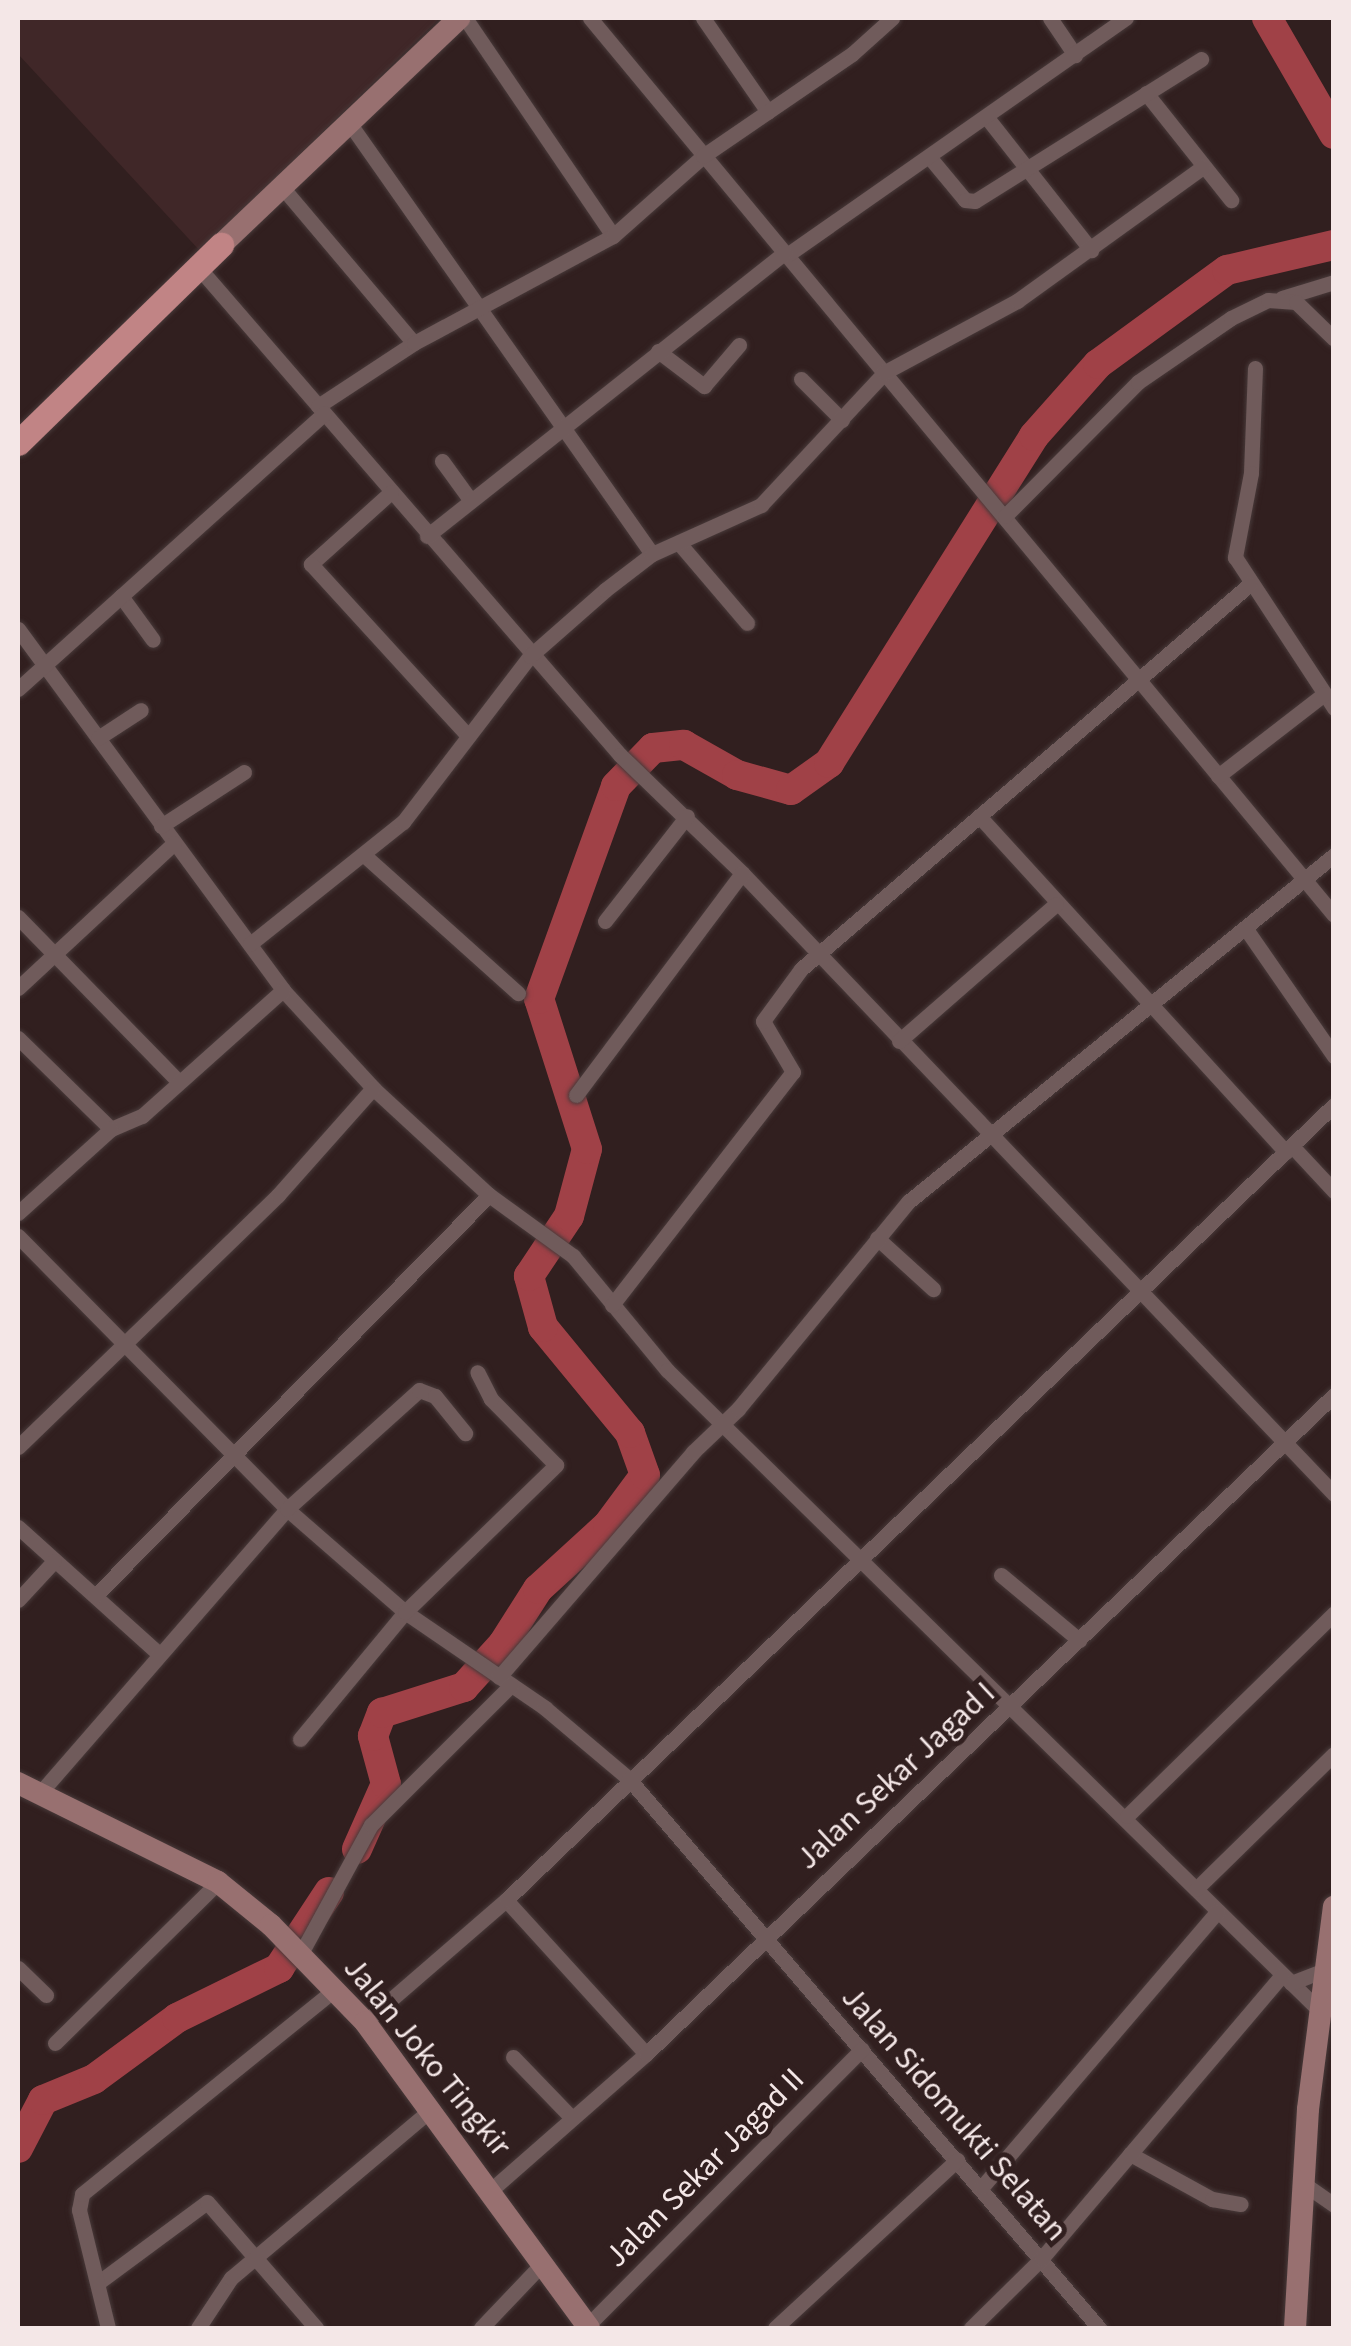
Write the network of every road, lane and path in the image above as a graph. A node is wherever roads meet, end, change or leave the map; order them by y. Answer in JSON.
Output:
{"nodes":[{"id":1,"x":462,"y":18,"type":"edge"},
{"id":2,"x":590,"y":18,"type":"edge"},
{"id":3,"x":703,"y":18,"type":"edge"},
{"id":4,"x":892,"y":18,"type":"edge"},
{"id":5,"x":1050,"y":18,"type":"edge"},
{"id":6,"x":1126,"y":18,"type":"edge"},
{"id":7,"x":1075,"y":55,"type":"junction"},
{"id":8,"x":1200,"y":58,"type":"dead end"},
{"id":9,"x":1146,"y":92,"type":"junction"},
{"id":10,"x":768,"y":112,"type":"junction"},
{"id":11,"x":988,"y":119,"type":"junction"},
{"id":12,"x":350,"y":124,"type":"junction"},
{"id":13,"x":702,"y":156,"type":"junction"},
{"id":14,"x":931,"y":159,"type":"junction"},
{"id":15,"x":1026,"y":167,"type":"junction"},
{"id":16,"x":1203,"y":167,"type":"junction"},
{"id":17,"x":282,"y":188,"type":"junction"},
{"id":18,"x":1231,"y":200,"type":"dead end"},
{"id":19,"x":613,"y":236,"type":"junction"},
{"id":20,"x":221,"y":245,"type":"joint"},
{"id":21,"x":1091,"y":250,"type":"junction"},
{"id":22,"x":785,"y":254,"type":"junction"},
{"id":23,"x":198,"y":268,"type":"junction"},
{"id":24,"x":1334,"y":282,"type":"edge"},
{"id":25,"x":1278,"y":300,"type":"junction"},
{"id":26,"x":482,"y":306,"type":"junction"},
{"id":27,"x":1334,"y":339,"type":"edge"},
{"id":28,"x":414,"y":343,"type":"junction"},
{"id":29,"x":739,"y":345,"type":"dead end"},
{"id":30,"x":658,"y":351,"type":"junction"},
{"id":31,"x":1254,"y":368,"type":"dead end"},
{"id":32,"x":885,"y":372,"type":"junction"},
{"id":33,"x":801,"y":379,"type":"dead end"},
{"id":34,"x":321,"y":410,"type":"junction"},
{"id":35,"x":842,"y":420,"type":"junction"},
{"id":36,"x":563,"y":425,"type":"junction"},
{"id":37,"x":18,"y":443,"type":"edge"},
{"id":38,"x":442,"y":461,"type":"dead end"},
{"id":39,"x":391,"y":492,"type":"junction"},
{"id":40,"x":471,"y":501,"type":"junction"},
{"id":41,"x":1003,"y":514,"type":"junction"},
{"id":42,"x":428,"y":536,"type":"junction"},
{"id":43,"x":678,"y":543,"type":"junction"},
{"id":44,"x":652,"y":554,"type":"junction"},
{"id":45,"x":1250,"y":584,"type":"junction"},
{"id":46,"x":121,"y":596,"type":"junction"},
{"id":47,"x":748,"y":623,"type":"dead end"},
{"id":48,"x":18,"y":629,"type":"edge"},
{"id":49,"x":153,"y":640,"type":"dead end"},
{"id":50,"x":530,"y":656,"type":"junction"},
{"id":51,"x":45,"y":664,"type":"junction"},
{"id":52,"x":1141,"y":680,"type":"junction"},
{"id":53,"x":18,"y":688,"type":"edge"},
{"id":54,"x":1324,"y":694,"type":"junction"},
{"id":55,"x":1334,"y":708,"type":"edge"},
{"id":56,"x":141,"y":710,"type":"dead end"},
{"id":57,"x":468,"y":736,"type":"junction"},
{"id":58,"x":98,"y":738,"type":"junction"},
{"id":59,"x":244,"y":772,"type":"dead end"},
{"id":60,"x":1218,"y":776,"type":"junction"},
{"id":61,"x":687,"y":816,"type":"junction"},
{"id":62,"x":980,"y":816,"type":"junction"},
{"id":63,"x":162,"y":826,"type":"junction"},
{"id":64,"x":174,"y":843,"type":"junction"},
{"id":65,"x":1334,"y":855,"type":"edge"},
{"id":66,"x":364,"y":856,"type":"junction"},
{"id":67,"x":742,"y":873,"type":"junction"},
{"id":68,"x":1304,"y":880,"type":"junction"},
{"id":69,"x":1056,"y":904,"type":"junction"},
{"id":70,"x":1334,"y":915,"type":"edge"},
{"id":71,"x":18,"y":917,"type":"edge"},
{"id":72,"x":605,"y":921,"type":"dead end"},
{"id":73,"x":1246,"y":929,"type":"junction"},
{"id":74,"x":250,"y":944,"type":"junction"},
{"id":75,"x":55,"y":954,"type":"junction"},
{"id":76,"x":816,"y":954,"type":"junction"},
{"id":77,"x":18,"y":988,"type":"edge"},
{"id":78,"x":283,"y":990,"type":"junction"},
{"id":79,"x":518,"y":993,"type":"dead end"},
{"id":80,"x":1146,"y":1005,"type":"junction"},
{"id":81,"x":18,"y":1038,"type":"edge"},
{"id":82,"x":899,"y":1041,"type":"junction"},
{"id":83,"x":1334,"y":1056,"type":"edge"},
{"id":84,"x":176,"y":1079,"type":"junction"},
{"id":85,"x":373,"y":1088,"type":"junction"},
{"id":86,"x":576,"y":1096,"type":"dead end"},
{"id":87,"x":1334,"y":1105,"type":"edge"},
{"id":88,"x":111,"y":1129,"type":"junction"},
{"id":89,"x":992,"y":1136,"type":"junction"},
{"id":90,"x":1289,"y":1149,"type":"junction"},
{"id":91,"x":1334,"y":1191,"type":"edge"},
{"id":92,"x":488,"y":1194,"type":"junction"},
{"id":93,"x":18,"y":1212,"type":"edge"},
{"id":94,"x":18,"y":1236,"type":"edge"},
{"id":95,"x":876,"y":1238,"type":"junction"},
{"id":96,"x":933,"y":1289,"type":"dead end"},
{"id":97,"x":1140,"y":1289,"type":"junction"},
{"id":98,"x":612,"y":1305,"type":"junction"},
{"id":99,"x":124,"y":1342,"type":"junction"},
{"id":100,"x":478,"y":1372,"type":"dead end"},
{"id":101,"x":1334,"y":1395,"type":"edge"},
{"id":102,"x":722,"y":1423,"type":"junction"},
{"id":103,"x":465,"y":1432,"type":"dead end"},
{"id":104,"x":1282,"y":1441,"type":"junction"},
{"id":105,"x":18,"y":1446,"type":"edge"},
{"id":106,"x":235,"y":1456,"type":"junction"},
{"id":107,"x":1334,"y":1494,"type":"edge"},
{"id":108,"x":287,"y":1509,"type":"junction"},
{"id":109,"x":18,"y":1527,"type":"edge"},
{"id":110,"x":860,"y":1558,"type":"junction"},
{"id":111,"x":54,"y":1561,"type":"junction"},
{"id":112,"x":1001,"y":1575,"type":"dead end"},
{"id":113,"x":96,"y":1596,"type":"junction"},
{"id":114,"x":18,"y":1600,"type":"edge"},
{"id":115,"x":404,"y":1612,"type":"junction"},
{"id":116,"x":1334,"y":1613,"type":"edge"},
{"id":117,"x":1078,"y":1640,"type":"junction"},
{"id":118,"x":157,"y":1652,"type":"junction"},
{"id":119,"x":499,"y":1677,"type":"junction"},
{"id":120,"x":1012,"y":1705,"type":"junction"},
{"id":121,"x":300,"y":1739,"type":"dead end"},
{"id":122,"x":1334,"y":1754,"type":"edge"},
{"id":123,"x":630,"y":1779,"type":"junction"},
{"id":124,"x":18,"y":1783,"type":"edge"},
{"id":125,"x":40,"y":1793,"type":"junction"},
{"id":126,"x":1126,"y":1816,"type":"junction"},
{"id":127,"x":218,"y":1882,"type":"junction"},
{"id":128,"x":1196,"y":1888,"type":"junction"},
{"id":129,"x":506,"y":1900,"type":"junction"},
{"id":130,"x":1334,"y":1906,"type":"edge"},
{"id":131,"x":1218,"y":1911,"type":"junction"},
{"id":132,"x":766,"y":1938,"type":"junction"},
{"id":133,"x":298,"y":1954,"type":"junction"},
{"id":134,"x":18,"y":1968,"type":"edge"},
{"id":135,"x":1323,"y":1972,"type":"junction"},
{"id":136,"x":1286,"y":1979,"type":"junction"},
{"id":137,"x":336,"y":1989,"type":"junction"},
{"id":138,"x":46,"y":1995,"type":"dead end"},
{"id":139,"x":1317,"y":2008,"type":"junction"},
{"id":140,"x":365,"y":2022,"type":"junction"},
{"id":141,"x":55,"y":2043,"type":"dead end"},
{"id":142,"x":862,"y":2049,"type":"junction"},
{"id":143,"x":646,"y":2054,"type":"junction"},
{"id":144,"x":513,"y":2057,"type":"dead end"},
{"id":145,"x":432,"y":2109,"type":"junction"},
{"id":146,"x":572,"y":2118,"type":"junction"},
{"id":147,"x":1130,"y":2154,"type":"junction"},
{"id":148,"x":957,"y":2160,"type":"junction"},
{"id":149,"x":1304,"y":2184,"type":"junction"},
{"id":150,"x":982,"y":2187,"type":"junction"},
{"id":151,"x":491,"y":2190,"type":"junction"},
{"id":152,"x":1242,"y":2204,"type":"dead end"},
{"id":153,"x":1334,"y":2205,"type":"edge"},
{"id":154,"x":1042,"y":2258,"type":"junction"},
{"id":155,"x":255,"y":2260,"type":"junction"},
{"id":156,"x":542,"y":2264,"type":"junction"},
{"id":157,"x":98,"y":2282,"type":"junction"},
{"id":158,"x":588,"y":2327,"type":"edge"},
{"id":159,"x":108,"y":2328,"type":"edge"},
{"id":160,"x":198,"y":2328,"type":"edge"},
{"id":161,"x":316,"y":2328,"type":"edge"},
{"id":162,"x":481,"y":2328,"type":"edge"},
{"id":163,"x":775,"y":2328,"type":"edge"},
{"id":164,"x":971,"y":2328,"type":"edge"},
{"id":165,"x":1098,"y":2328,"type":"edge"},
{"id":166,"x":1295,"y":2328,"type":"edge"}],
"edges":[{"from":1,"to":12,"type":"main road"},
{"from":1,"to":19,"type":"street"},
{"from":2,"to":13,"type":"street"},
{"from":3,"to":10,"type":"street"},
{"from":4,"to":10,"type":"street"},
{"from":5,"to":7,"type":"street"},
{"from":6,"to":7,"type":"street"},
{"from":7,"to":11,"type":"street"},
{"from":8,"to":9,"type":"street"},
{"from":9,"to":15,"type":"street"},
{"from":9,"to":16,"type":"street"},
{"from":10,"to":13,"type":"street"},
{"from":11,"to":14,"type":"street"},
{"from":11,"to":15,"type":"street"},
{"from":12,"to":17,"type":"main road"},
{"from":12,"to":26,"type":"street"},
{"from":13,"to":19,"type":"street"},
{"from":13,"to":22,"type":"street"},
{"from":14,"to":15,"type":"street"},
{"from":14,"to":22,"type":"street"},
{"from":15,"to":21,"type":"street"},
{"from":16,"to":18,"type":"street"},
{"from":16,"to":21,"type":"street"},
{"from":17,"to":20,"type":"main road"},
{"from":17,"to":28,"type":"street"},
{"from":19,"to":26,"type":"street"},
{"from":20,"to":23,"type":"main road"},
{"from":21,"to":32,"type":"street"},
{"from":22,"to":30,"type":"street"},
{"from":22,"to":32,"type":"street"},
{"from":23,"to":34,"type":"street"},
{"from":23,"to":37,"type":"main road"},
{"from":24,"to":25,"type":"street"},
{"from":25,"to":27,"type":"street"},
{"from":25,"to":41,"type":"street"},
{"from":26,"to":28,"type":"street"},
{"from":26,"to":36,"type":"street"},
{"from":28,"to":34,"type":"street"},
{"from":29,"to":30,"type":"street"},
{"from":30,"to":36,"type":"street"},
{"from":31,"to":45,"type":"street"},
{"from":32,"to":35,"type":"street"},
{"from":32,"to":41,"type":"street"},
{"from":33,"to":35,"type":"street"},
{"from":34,"to":39,"type":"street"},
{"from":34,"to":46,"type":"street"},
{"from":35,"to":43,"type":"street"},
{"from":36,"to":40,"type":"street"},
{"from":36,"to":44,"type":"street"},
{"from":38,"to":40,"type":"street"},
{"from":39,"to":42,"type":"street"},
{"from":39,"to":57,"type":"street"},
{"from":40,"to":42,"type":"street"},
{"from":41,"to":52,"type":"street"},
{"from":42,"to":50,"type":"street"},
{"from":43,"to":44,"type":"street"},
{"from":43,"to":47,"type":"street"},
{"from":44,"to":50,"type":"street"},
{"from":45,"to":52,"type":"street"},
{"from":45,"to":54,"type":"street"},
{"from":46,"to":49,"type":"street"},
{"from":46,"to":51,"type":"street"},
{"from":48,"to":51,"type":"street"},
{"from":50,"to":57,"type":"street"},
{"from":50,"to":61,"type":"street"},
{"from":51,"to":53,"type":"street"},
{"from":51,"to":58,"type":"street"},
{"from":52,"to":60,"type":"street"},
{"from":52,"to":62,"type":"street"},
{"from":54,"to":55,"type":"street"},
{"from":54,"to":60,"type":"street"},
{"from":56,"to":58,"type":"street"},
{"from":57,"to":66,"type":"street"},
{"from":58,"to":63,"type":"street"},
{"from":59,"to":63,"type":"street"},
{"from":60,"to":68,"type":"street"},
{"from":61,"to":67,"type":"street"},
{"from":61,"to":72,"type":"street"},
{"from":62,"to":69,"type":"street"},
{"from":62,"to":76,"type":"street"},
{"from":63,"to":64,"type":"street"},
{"from":64,"to":74,"type":"street"},
{"from":64,"to":75,"type":"street"},
{"from":65,"to":68,"type":"street"},
{"from":66,"to":74,"type":"street"},
{"from":66,"to":79,"type":"street"},
{"from":67,"to":76,"type":"street"},
{"from":67,"to":86,"type":"street"},
{"from":68,"to":70,"type":"street"},
{"from":68,"to":73,"type":"street"},
{"from":69,"to":80,"type":"street"},
{"from":69,"to":82,"type":"street"},
{"from":71,"to":75,"type":"street"},
{"from":73,"to":80,"type":"street"},
{"from":73,"to":83,"type":"street"},
{"from":74,"to":78,"type":"street"},
{"from":75,"to":77,"type":"street"},
{"from":75,"to":84,"type":"street"},
{"from":76,"to":82,"type":"street"},
{"from":76,"to":98,"type":"street"},
{"from":78,"to":84,"type":"street"},
{"from":78,"to":85,"type":"street"},
{"from":80,"to":89,"type":"street"},
{"from":80,"to":90,"type":"street"},
{"from":81,"to":88,"type":"street"},
{"from":82,"to":89,"type":"street"},
{"from":84,"to":88,"type":"street"},
{"from":85,"to":92,"type":"street"},
{"from":85,"to":99,"type":"street"},
{"from":87,"to":90,"type":"street"},
{"from":88,"to":93,"type":"street"},
{"from":89,"to":95,"type":"street"},
{"from":89,"to":97,"type":"street"},
{"from":90,"to":91,"type":"street"},
{"from":90,"to":97,"type":"street"},
{"from":92,"to":98,"type":"street"},
{"from":92,"to":106,"type":"street"},
{"from":94,"to":99,"type":"street","name":"Jalan Sidomukti Selatan"},
{"from":95,"to":96,"type":"street"},
{"from":95,"to":102,"type":"street"},
{"from":97,"to":104,"type":"street"},
{"from":97,"to":110,"type":"street"},
{"from":98,"to":102,"type":"street"},
{"from":99,"to":105,"type":"street"},
{"from":99,"to":106,"type":"street","name":"Jalan Sidomukti Selatan"},
{"from":100,"to":115,"type":"street"},
{"from":101,"to":104,"type":"street","name":"Jalan Sekar Jagad I"},
{"from":102,"to":110,"type":"street"},
{"from":102,"to":119,"type":"street"},
{"from":103,"to":108,"type":"street"},
{"from":104,"to":107,"type":"street"},
{"from":104,"to":117,"type":"street","name":"Jalan Sekar Jagad I"},
{"from":106,"to":108,"type":"street","name":"Jalan Sidomukti Selatan"},
{"from":106,"to":113,"type":"street"},
{"from":108,"to":115,"type":"street","name":"Jalan Sidomukti Selatan"},
{"from":108,"to":118,"type":"street"},
{"from":109,"to":111,"type":"street"},
{"from":110,"to":120,"type":"street"},
{"from":110,"to":123,"type":"street"},
{"from":111,"to":113,"type":"street"},
{"from":111,"to":114,"type":"street"},
{"from":112,"to":117,"type":"street"},
{"from":113,"to":118,"type":"street"},
{"from":115,"to":119,"type":"street","name":"Jalan Sidomukti Selatan"},
{"from":115,"to":121,"type":"street"},
{"from":116,"to":126,"type":"street"},
{"from":117,"to":120,"type":"street","name":"Jalan Sekar Jagad I"},
{"from":118,"to":125,"type":"street"},
{"from":119,"to":123,"type":"street","name":"Jalan Sidomukti Selatan"},
{"from":119,"to":133,"type":"street"},
{"from":120,"to":126,"type":"street"},
{"from":120,"to":132,"type":"street","name":"Jalan Sekar Jagad I"},
{"from":122,"to":128,"type":"street"},
{"from":123,"to":129,"type":"street"},
{"from":123,"to":132,"type":"street","name":"Jalan Sidomukti Selatan"},
{"from":124,"to":125,"type":"main road","name":"Jalan Joko Tingkir"},
{"from":125,"to":127,"type":"main road","name":"Jalan Joko Tingkir"},
{"from":126,"to":128,"type":"street"},
{"from":127,"to":133,"type":"main road","name":"Jalan Joko Tingkir"},
{"from":127,"to":141,"type":"street"},
{"from":128,"to":131,"type":"street"},
{"from":129,"to":140,"type":"street"},
{"from":129,"to":143,"type":"street"},
{"from":130,"to":135,"type":"main road"},
{"from":131,"to":136,"type":"street"},
{"from":131,"to":150,"type":"street"},
{"from":132,"to":142,"type":"street","name":"Jalan Sidomukti Selatan"},
{"from":132,"to":143,"type":"street","name":"Jalan Sekar Jagad I"},
{"from":133,"to":137,"type":"main road","name":"Jalan Joko Tingkir"},
{"from":134,"to":138,"type":"street"},
{"from":135,"to":136,"type":"street"},
{"from":135,"to":139,"type":"main road"},
{"from":136,"to":139,"type":"street"},
{"from":136,"to":147,"type":"street"},
{"from":137,"to":140,"type":"main road","name":"Jalan Joko Tingkir"},
{"from":137,"to":157,"type":"street"},
{"from":139,"to":149,"type":"main road"},
{"from":140,"to":145,"type":"main road","name":"Jalan Joko Tingkir"},
{"from":142,"to":148,"type":"street","name":"Jalan Sidomukti Selatan"},
{"from":142,"to":158,"type":"street","name":"Jalan Sekar Jagad II"},
{"from":143,"to":146,"type":"street","name":"Jalan Sekar Jagad I"},
{"from":144,"to":146,"type":"street"},
{"from":145,"to":151,"type":"main road","name":"Jalan Joko Tingkir"},
{"from":145,"to":155,"type":"street"},
{"from":146,"to":151,"type":"street","name":"Jalan Sekar Jagad I"},
{"from":147,"to":152,"type":"street"},
{"from":147,"to":154,"type":"street"},
{"from":148,"to":150,"type":"street","name":"Jalan Sidomukti Selatan"},
{"from":148,"to":163,"type":"street"},
{"from":149,"to":153,"type":"street"},
{"from":149,"to":166,"type":"main road"},
{"from":150,"to":154,"type":"street","name":"Jalan Sidomukti Selatan"},
{"from":151,"to":156,"type":"main road","name":"Jalan Joko Tingkir"},
{"from":154,"to":164,"type":"street"},
{"from":154,"to":165,"type":"street","name":"Jalan Sidomukti Selatan"},
{"from":155,"to":157,"type":"street"},
{"from":155,"to":160,"type":"street"},
{"from":155,"to":161,"type":"street"},
{"from":156,"to":158,"type":"main road","name":"Jalan Joko Tingkir"},
{"from":156,"to":162,"type":"street"},
{"from":157,"to":159,"type":"street"}]}
